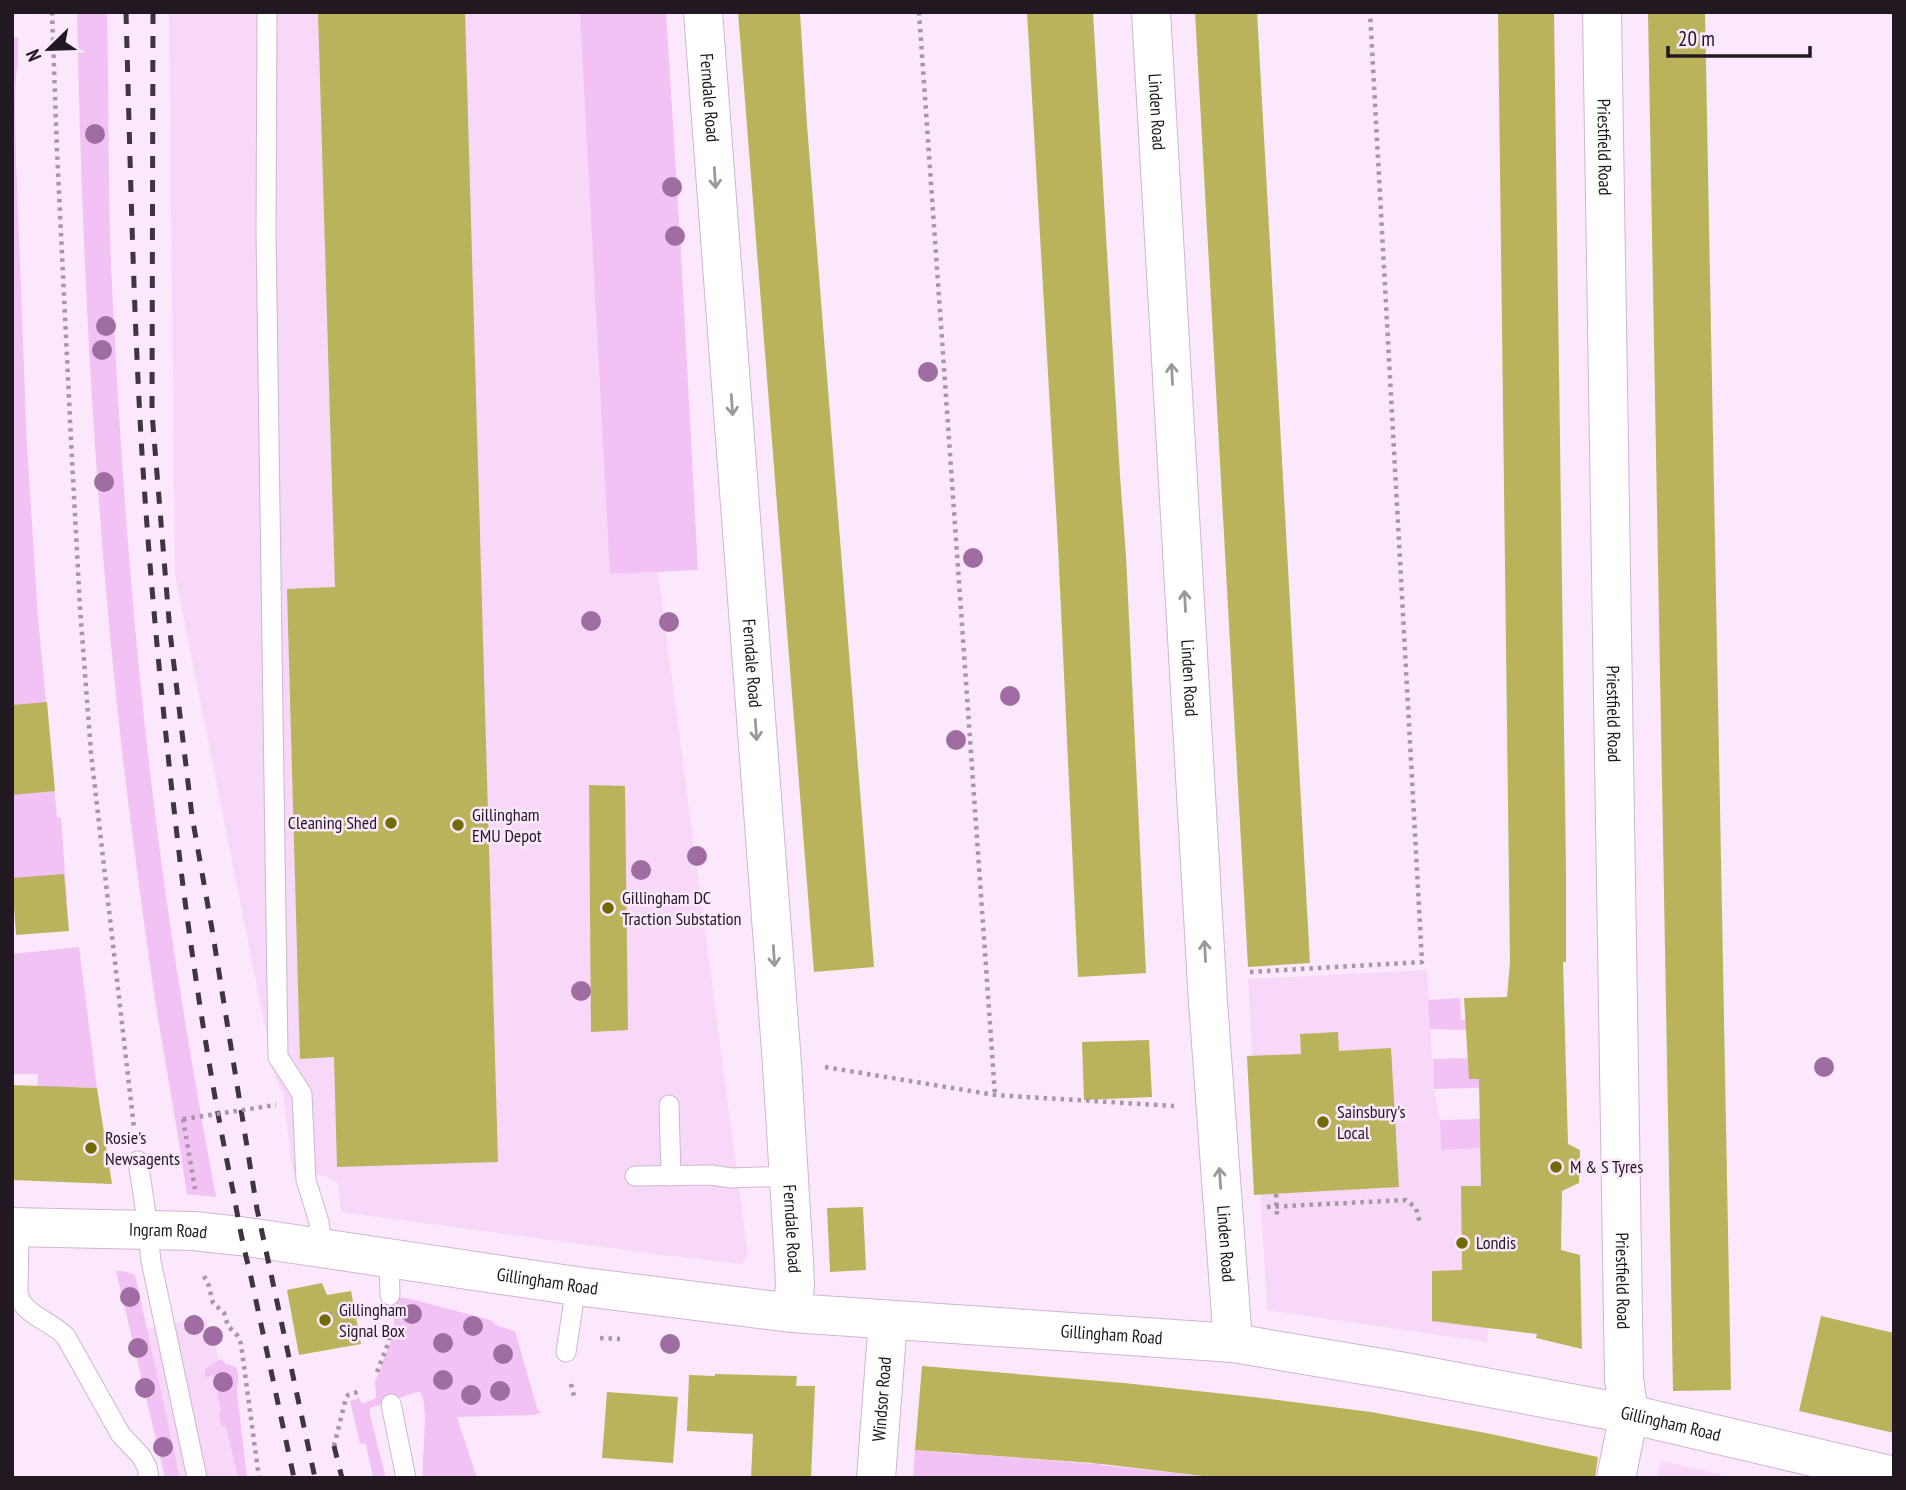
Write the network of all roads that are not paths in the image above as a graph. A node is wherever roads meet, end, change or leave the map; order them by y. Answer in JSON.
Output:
{"nodes":[{"id":1,"x":267,"y":12,"type":"edge"},
{"id":2,"x":703,"y":12,"type":"edge"},
{"id":3,"x":1151,"y":12,"type":"edge"},
{"id":4,"x":1602,"y":12,"type":"edge"},
{"id":5,"x":669,"y":1105,"type":"dead end"},
{"id":6,"x":138,"y":1161,"type":"road end"},
{"id":7,"x":671,"y":1175,"type":"junction"},
{"id":8,"x":635,"y":1176,"type":"dead end"},
{"id":9,"x":788,"y":1177,"type":"junction"},
{"id":10,"x":16,"y":1227,"type":"edge"},
{"id":11,"x":148,"y":1229,"type":"junction"},
{"id":12,"x":322,"y":1248,"type":"junction"},
{"id":13,"x":576,"y":1286,"type":"junction"},
{"id":14,"x":792,"y":1313,"type":"junction"},
{"id":15,"x":888,"y":1320,"type":"junction"},
{"id":16,"x":1233,"y":1343,"type":"junction"},
{"id":17,"x":567,"y":1344,"type":"road end"},
{"id":18,"x":391,"y":1404,"type":"dead end"},
{"id":19,"x":1629,"y":1414,"type":"junction"},
{"id":20,"x":1852,"y":1472,"type":"edge"},
{"id":21,"x":1894,"y":1476,"type":"edge"},
{"id":22,"x":149,"y":1478,"type":"edge"},
{"id":23,"x":197,"y":1478,"type":"edge"},
{"id":24,"x":406,"y":1478,"type":"edge"},
{"id":25,"x":876,"y":1478,"type":"edge"},
{"id":26,"x":1616,"y":1478,"type":"edge"}],
"edges":[{"from":1,"to":12,"type":"lane"},
{"from":2,"to":9,"type":"street","name":"Ferndale Road","one_way":true},
{"from":16,"to":3,"type":"street","name":"Linden Road","one_way":true},
{"from":4,"to":19,"type":"street","name":"Priestfield Road"},
{"from":5,"to":7,"type":"lane"},
{"from":6,"to":11,"type":"lane"},
{"from":7,"to":8,"type":"lane"},
{"from":7,"to":9,"type":"lane"},
{"from":9,"to":14,"type":"street","name":"Ferndale Road"},
{"from":10,"to":11,"type":"street","name":"Ingram Road"},
{"from":10,"to":22,"type":"lane"},
{"from":11,"to":12,"type":"street","name":"Ingram Road"},
{"from":11,"to":23,"type":"lane"},
{"from":12,"to":13,"type":"street","name":"Gillingham Road"},
{"from":13,"to":14,"type":"street","name":"Gillingham Road"},
{"from":13,"to":17,"type":"lane"},
{"from":14,"to":15,"type":"street","name":"Gillingham Road"},
{"from":15,"to":16,"type":"street","name":"Gillingham Road"},
{"from":15,"to":25,"type":"street","name":"Windsor Road"},
{"from":16,"to":19,"type":"street","name":"Gillingham Road"},
{"from":18,"to":24,"type":"lane"},
{"from":19,"to":20,"type":"street","name":"Gillingham Road"},
{"from":19,"to":26,"type":"street","name":"Priestfield Road"},
{"from":20,"to":21,"type":"street","name":"Gillingham Road"}]}
